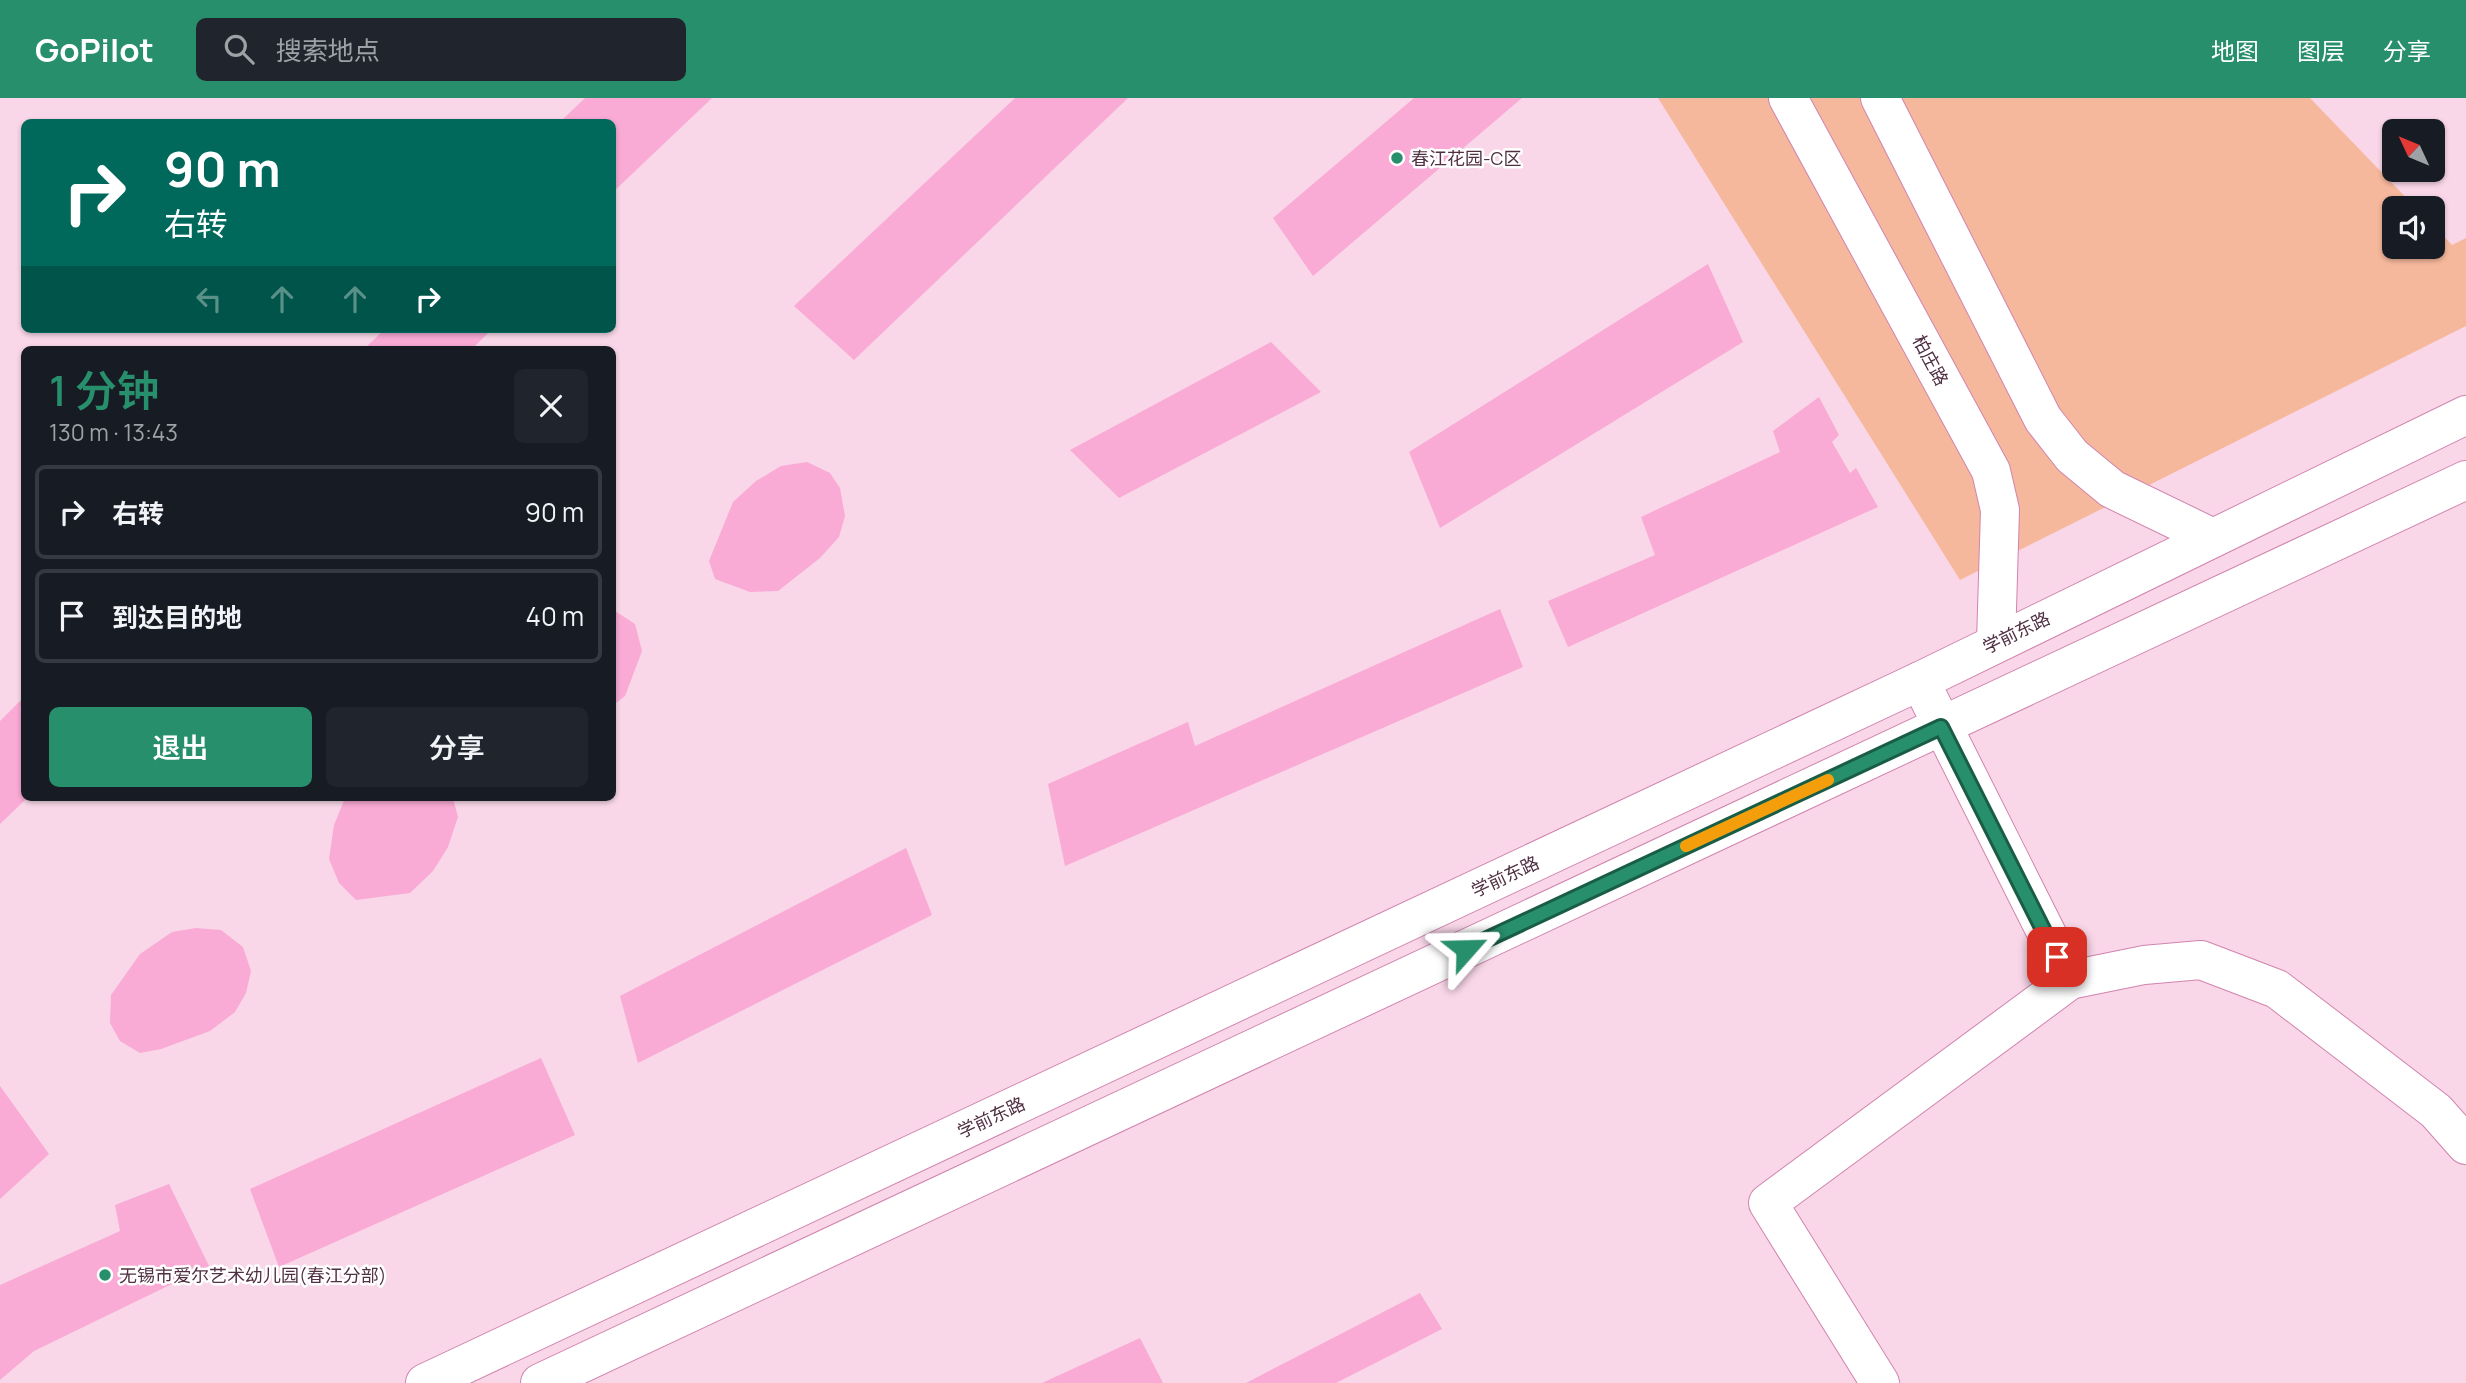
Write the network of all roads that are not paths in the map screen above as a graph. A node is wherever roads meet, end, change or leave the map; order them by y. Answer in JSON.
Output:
{"nodes":[{"id":1,"x":1788,"y":98,"type":"edge"},
{"id":2,"x":1880,"y":98,"type":"edge"},
{"id":3,"x":2466,"y":415,"type":"edge"},
{"id":4,"x":2466,"y":481,"type":"edge"},
{"id":5,"x":2213,"y":538,"type":"junction"},
{"id":6,"x":1996,"y":642,"type":"junction"},
{"id":7,"x":1920,"y":681,"type":"junction"},
{"id":8,"x":1941,"y":727,"type":"junction"},
{"id":9,"x":2070,"y":981,"type":"junction"},
{"id":10,"x":2466,"y":1145,"type":"edge"},
{"id":11,"x":425,"y":1383,"type":"edge"},
{"id":12,"x":540,"y":1383,"type":"edge"},
{"id":13,"x":1880,"y":1383,"type":"edge"}],
"edges":[{"from":1,"to":6,"type":"main road","name":"柏庄路"},
{"from":2,"to":5,"type":"main road"},
{"from":3,"to":5,"type":"main road","name":"学前东路"},
{"from":4,"to":8,"type":"main road"},
{"from":5,"to":6,"type":"main road","name":"学前东路"},
{"from":6,"to":7,"type":"main road","name":"学前东路"},
{"from":7,"to":8,"type":"main road"},
{"from":7,"to":11,"type":"main road","name":"学前东路"},
{"from":8,"to":9,"type":"main road"},
{"from":8,"to":12,"type":"main road"},
{"from":9,"to":10,"type":"main road"},
{"from":9,"to":13,"type":"main road"}]}
